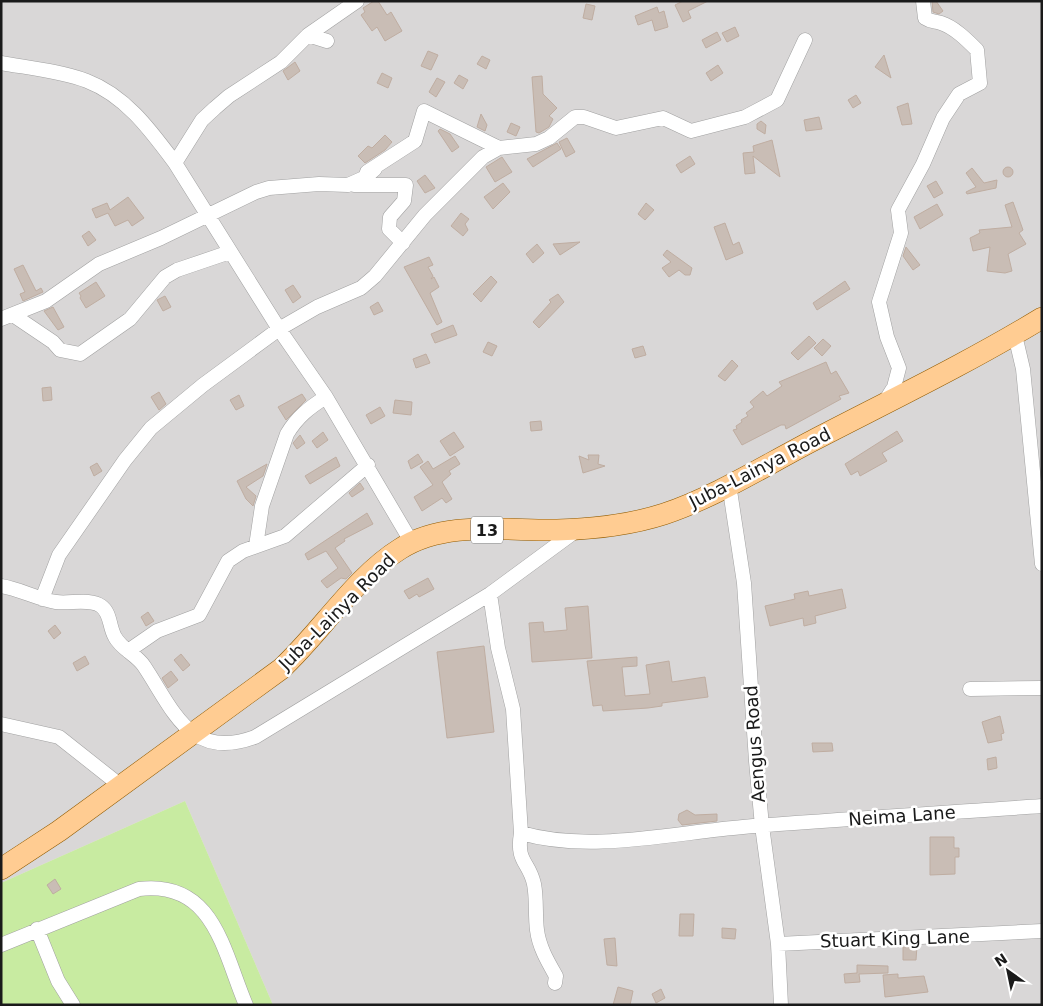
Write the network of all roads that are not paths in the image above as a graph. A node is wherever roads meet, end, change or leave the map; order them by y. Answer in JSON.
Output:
{"nodes":[{"id":1,"x":357,"y":1,"type":"edge"},
{"id":2,"x":923,"y":1,"type":"edge"},
{"id":3,"x":308,"y":35,"type":"junction"},
{"id":4,"x":804,"y":40,"type":"dead end"},
{"id":5,"x":327,"y":41,"type":"dead end"},
{"id":6,"x":1,"y":63,"type":"edge"},
{"id":7,"x":499,"y":148,"type":"junction"},
{"id":8,"x":176,"y":163,"type":"junction"},
{"id":9,"x":375,"y":169,"type":"dead end"},
{"id":10,"x":348,"y":185,"type":"junction"},
{"id":11,"x":207,"y":215,"type":"junction"},
{"id":12,"x":403,"y":244,"type":"junction"},
{"id":13,"x":230,"y":252,"type":"junction"},
{"id":14,"x":7,"y":317,"type":"edge"},
{"id":15,"x":1042,"y":318,"type":"edge"},
{"id":16,"x":279,"y":329,"type":"junction"},
{"id":17,"x":1015,"y":335,"type":"junction"},
{"id":18,"x":326,"y":397,"type":"junction"},
{"id":19,"x":884,"y":404,"type":"junction"},
{"id":20,"x":368,"y":465,"type":"junction"},
{"id":21,"x":729,"y":484,"type":"junction"},
{"id":22,"x":578,"y":529,"type":"junction"},
{"id":23,"x":412,"y":542,"type":"junction"},
{"id":24,"x":256,"y":546,"type":"junction"},
{"id":25,"x":1042,"y":564,"type":"edge"},
{"id":26,"x":1,"y":586,"type":"edge"},
{"id":27,"x":490,"y":594,"type":"junction"},
{"id":28,"x":42,"y":599,"type":"junction"},
{"id":29,"x":128,"y":651,"type":"junction"},
{"id":30,"x":1042,"y":688,"type":"edge"},
{"id":31,"x":970,"y":689,"type":"dead end"},
{"id":32,"x":1,"y":724,"type":"edge"},
{"id":33,"x":194,"y":734,"type":"junction"},
{"id":34,"x":121,"y":786,"type":"junction"},
{"id":35,"x":1042,"y":806,"type":"edge"},
{"id":36,"x":762,"y":826,"type":"junction"},
{"id":37,"x":521,"y":833,"type":"junction"},
{"id":38,"x":1,"y":869,"type":"edge"},
{"id":39,"x":37,"y":929,"type":"junction"},
{"id":40,"x":1042,"y":932,"type":"edge"},
{"id":41,"x":778,"y":944,"type":"junction"},
{"id":42,"x":1,"y":945,"type":"edge"},
{"id":43,"x":555,"y":983,"type":"dead end"},
{"id":44,"x":73,"y":1005,"type":"edge"},
{"id":45,"x":246,"y":1005,"type":"edge"},
{"id":46,"x":781,"y":1005,"type":"edge"}],
"edges":[{"from":1,"to":3,"type":"street"},
{"from":2,"to":19,"type":"street"},
{"from":3,"to":5,"type":"street"},
{"from":3,"to":8,"type":"street"},
{"from":4,"to":7,"type":"street"},
{"from":6,"to":8,"type":"street"},
{"from":7,"to":10,"type":"street"},
{"from":7,"to":12,"type":"street"},
{"from":8,"to":11,"type":"street"},
{"from":9,"to":10,"type":"street"},
{"from":10,"to":11,"type":"street"},
{"from":10,"to":12,"type":"street"},
{"from":11,"to":13,"type":"street"},
{"from":11,"to":14,"type":"street"},
{"from":12,"to":16,"type":"street"},
{"from":13,"to":14,"type":"street"},
{"from":13,"to":16,"type":"street"},
{"from":15,"to":17,"type":"main road","name":"Juba-Lainya Road","number":"13"},
{"from":16,"to":18,"type":"street"},
{"from":16,"to":28,"type":"street"},
{"from":17,"to":19,"type":"main road","name":"Juba-Lainya Road","number":"13"},
{"from":17,"to":25,"type":"street"},
{"from":18,"to":20,"type":"street"},
{"from":18,"to":24,"type":"street"},
{"from":19,"to":21,"type":"main road","name":"Juba-Lainya Road","number":"13"},
{"from":20,"to":23,"type":"street"},
{"from":20,"to":24,"type":"street"},
{"from":21,"to":22,"type":"main road","name":"Juba-Lainya Road","number":"13"},
{"from":21,"to":36,"type":"street","name":"Aengus Road"},
{"from":22,"to":23,"type":"main road","name":"Juba-Lainya Road","number":"13"},
{"from":22,"to":27,"type":"street"},
{"from":23,"to":33,"type":"main road","name":"Juba-Lainya Road","number":"13"},
{"from":24,"to":29,"type":"street"},
{"from":26,"to":28,"type":"street"},
{"from":27,"to":33,"type":"street"},
{"from":27,"to":37,"type":"street"},
{"from":28,"to":29,"type":"street"},
{"from":29,"to":33,"type":"street"},
{"from":30,"to":31,"type":"street"},
{"from":32,"to":34,"type":"street"},
{"from":33,"to":34,"type":"main road","name":"Juba-Lainya Road","number":"13"},
{"from":34,"to":38,"type":"main road","name":"Juba-Lainya Road","number":"13"},
{"from":35,"to":36,"type":"street","name":"Neima Lane"},
{"from":36,"to":37,"type":"street","name":"Neima Lane"},
{"from":36,"to":41,"type":"street","name":"Aengus Road"},
{"from":37,"to":43,"type":"street"},
{"from":39,"to":42,"type":"street"},
{"from":39,"to":44,"type":"street"},
{"from":39,"to":45,"type":"street"},
{"from":40,"to":41,"type":"street","name":"Stuart King Lane"},
{"from":41,"to":46,"type":"street","name":"Aengus Road"}]}
